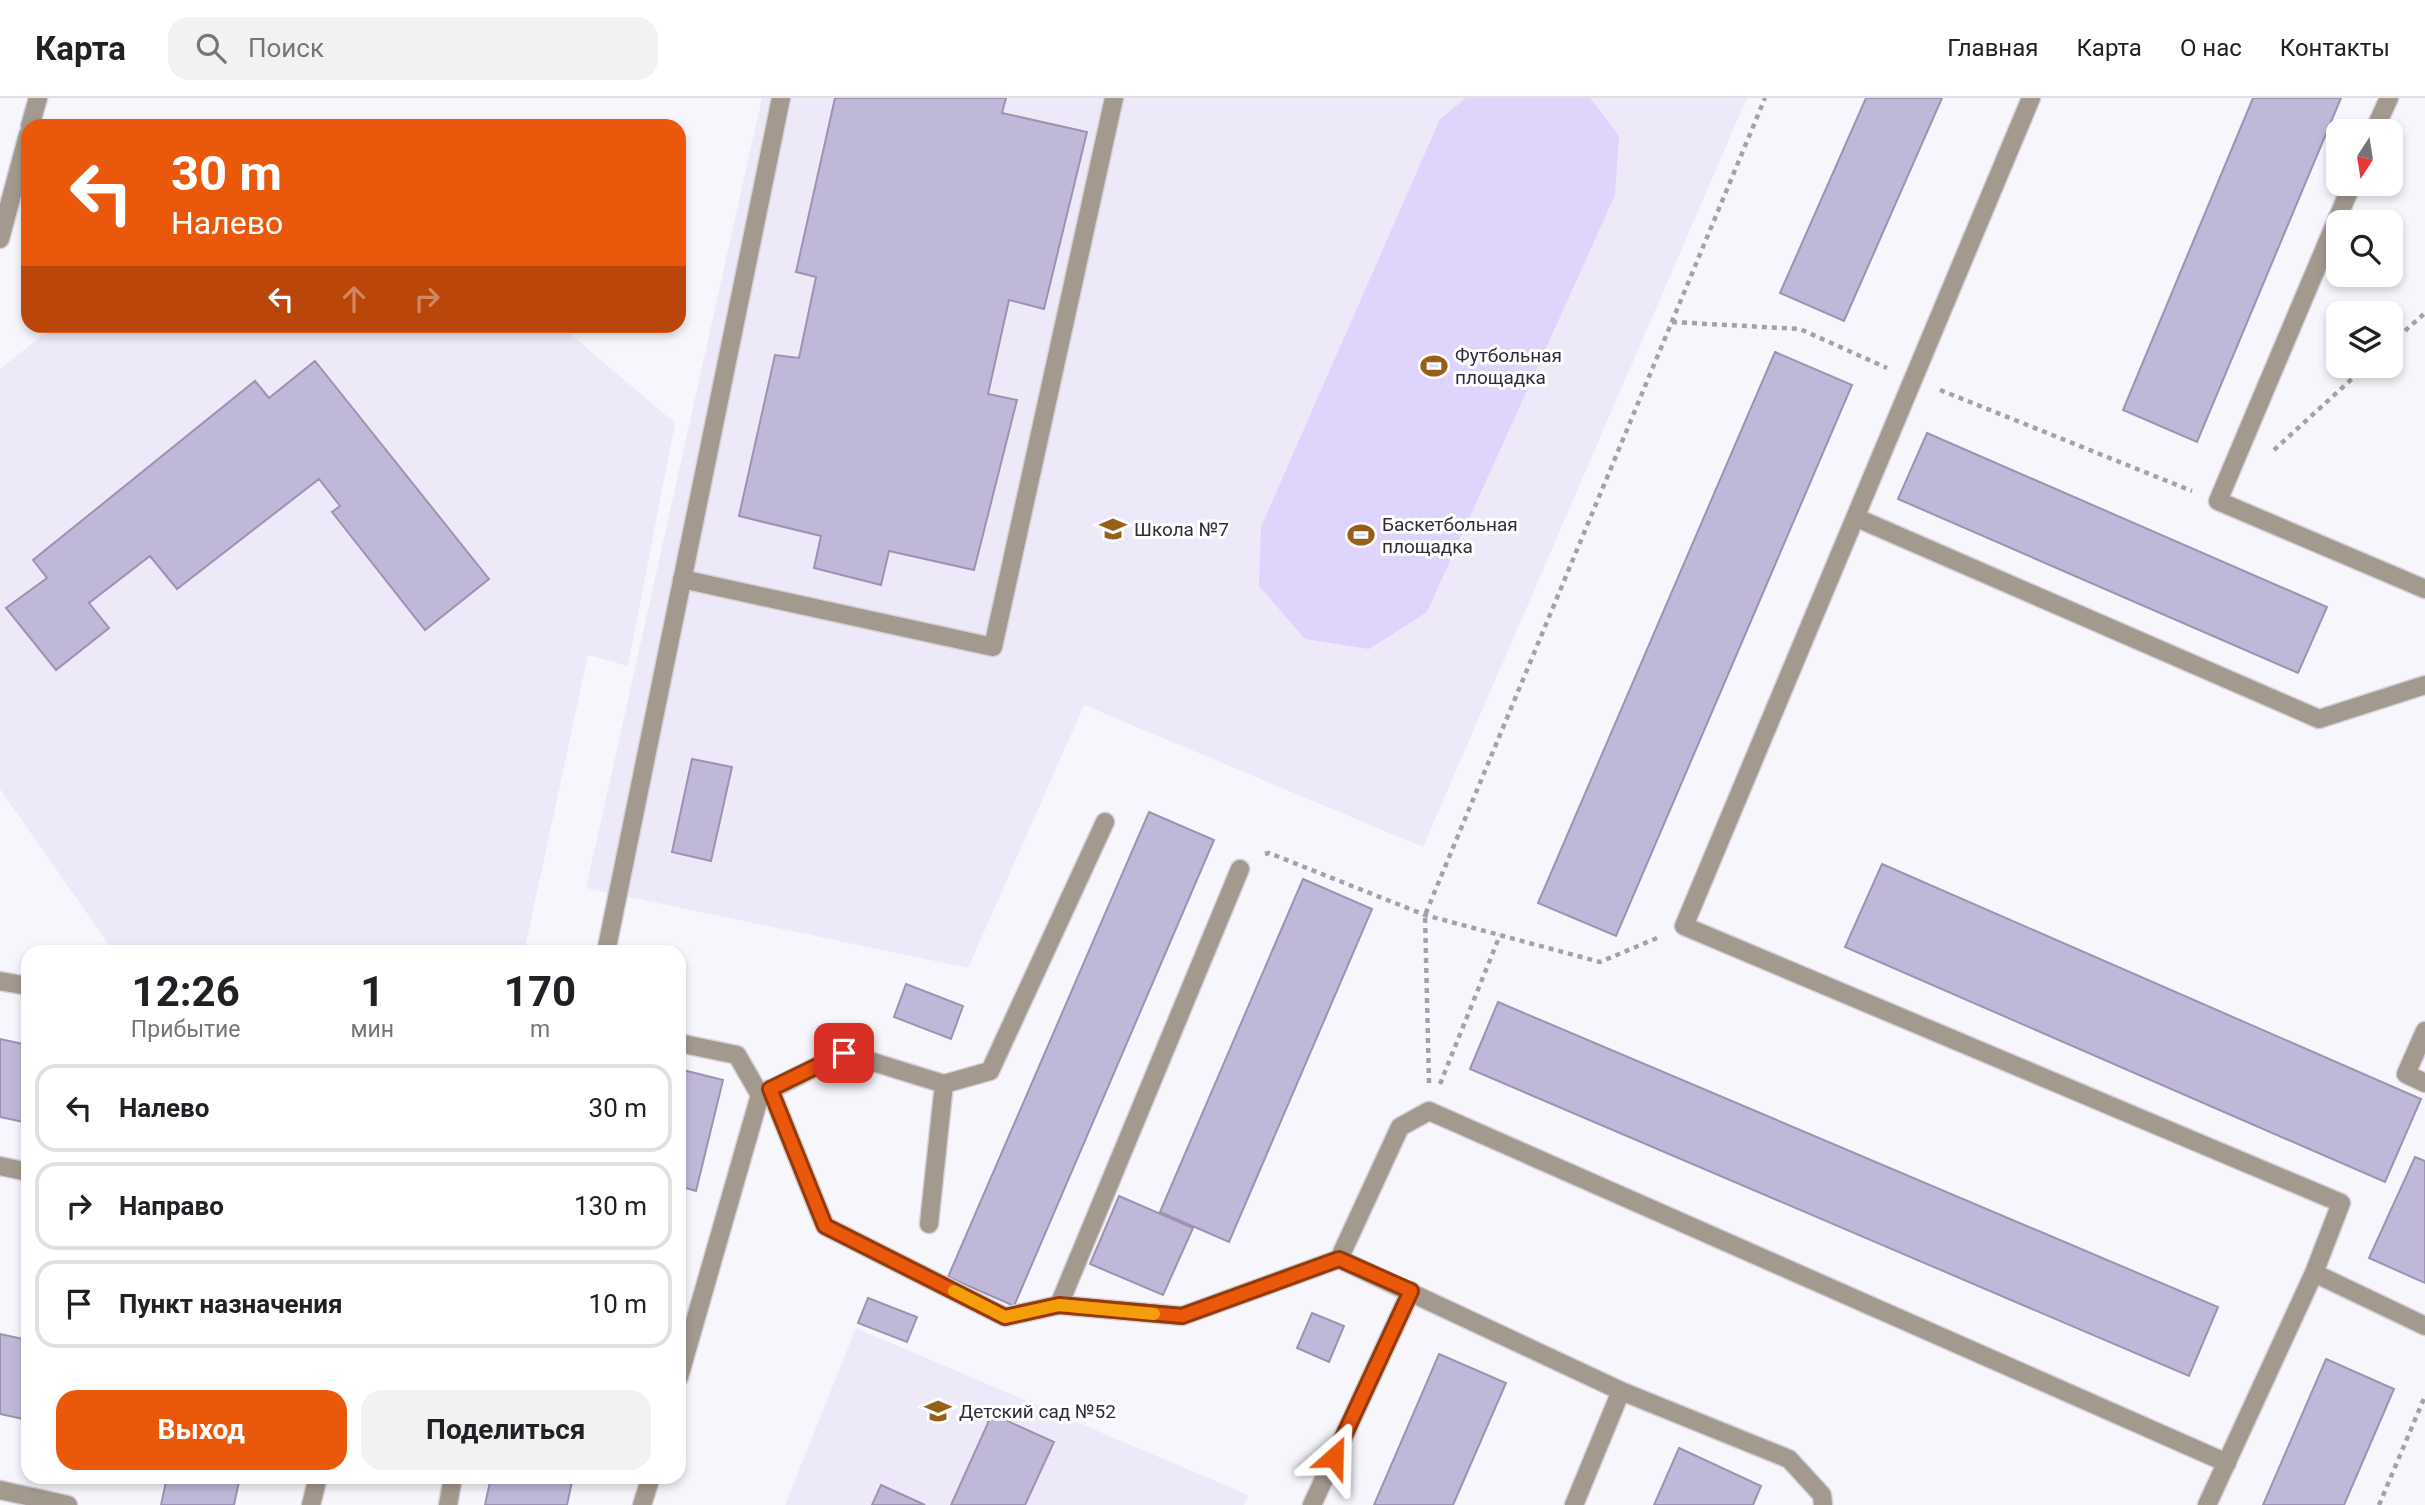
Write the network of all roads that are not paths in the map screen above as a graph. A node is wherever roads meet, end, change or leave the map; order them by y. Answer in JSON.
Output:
{"nodes":[{"id":1,"x":38,"y":98,"type":"edge"},
{"id":2,"x":781,"y":98,"type":"edge"},
{"id":3,"x":1114,"y":98,"type":"edge"},
{"id":4,"x":2031,"y":98,"type":"edge"},
{"id":5,"x":2389,"y":98,"type":"edge"},
{"id":6,"x":32,"y":119,"type":"edge"},
{"id":7,"x":2379,"y":119,"type":"edge"},
{"id":8,"x":21,"y":161,"type":"edge"},
{"id":9,"x":2347,"y":196,"type":"edge"},
{"id":10,"x":0,"y":239,"type":"edge"},
{"id":11,"x":1857,"y":518,"type":"junction"},
{"id":12,"x":682,"y":579,"type":"junction"},
{"id":13,"x":2425,"y":589,"type":"edge"},
{"id":14,"x":2425,"y":685,"type":"edge"},
{"id":15,"x":1105,"y":822,"type":"dead end"},
{"id":16,"x":1240,"y":869,"type":"road end"},
{"id":17,"x":607,"y":945,"type":"edge"},
{"id":18,"x":0,"y":981,"type":"edge"},
{"id":19,"x":21,"y":985,"type":"edge"},
{"id":20,"x":2425,"y":1031,"type":"edge"},
{"id":21,"x":686,"y":1044,"type":"edge"},
{"id":22,"x":2425,"y":1083,"type":"edge"},
{"id":23,"x":944,"y":1084,"type":"junction"},
{"id":24,"x":765,"y":1092,"type":"junction"},
{"id":25,"x":0,"y":1166,"type":"edge"},
{"id":26,"x":21,"y":1170,"type":"edge"},
{"id":27,"x":929,"y":1224,"type":"dead end"},
{"id":28,"x":1339,"y":1259,"type":"junction"},
{"id":29,"x":2314,"y":1273,"type":"junction"},
{"id":30,"x":1411,"y":1291,"type":"junction"},
{"id":31,"x":1059,"y":1305,"type":"junction"},
{"id":32,"x":2425,"y":1326,"type":"edge"},
{"id":33,"x":686,"y":1354,"type":"edge"},
{"id":34,"x":1621,"y":1391,"type":"junction"},
{"id":35,"x":2227,"y":1463,"type":"junction"},
{"id":36,"x":316,"y":1484,"type":"edge"},
{"id":37,"x":452,"y":1484,"type":"edge"},
{"id":38,"x":648,"y":1484,"type":"edge"},
{"id":39,"x":0,"y":1490,"type":"edge"},
{"id":40,"x":68,"y":1505,"type":"edge"},
{"id":41,"x":311,"y":1505,"type":"edge"},
{"id":42,"x":448,"y":1505,"type":"edge"},
{"id":43,"x":642,"y":1505,"type":"edge"},
{"id":44,"x":1312,"y":1505,"type":"edge"},
{"id":45,"x":1574,"y":1505,"type":"edge"},
{"id":46,"x":1823,"y":1505,"type":"edge"},
{"id":47,"x":2207,"y":1505,"type":"edge"}],
"edges":[{"from":1,"to":6,"type":"lane"},
{"from":2,"to":12,"type":"lane"},
{"from":3,"to":12,"type":"lane"},
{"from":4,"to":11,"type":"lane"},
{"from":5,"to":7,"type":"lane"},
{"from":8,"to":10,"type":"lane"},
{"from":9,"to":13,"type":"lane"},
{"from":11,"to":14,"type":"lane"},
{"from":11,"to":29,"type":"lane"},
{"from":12,"to":17,"type":"lane"},
{"from":15,"to":23,"type":"lane"},
{"from":16,"to":31,"type":"lane"},
{"from":18,"to":19,"type":"lane"},
{"from":20,"to":22,"type":"lane"},
{"from":21,"to":24,"type":"lane"},
{"from":23,"to":24,"type":"lane"},
{"from":23,"to":27,"type":"lane"},
{"from":24,"to":31,"type":"lane"},
{"from":24,"to":33,"type":"lane"},
{"from":25,"to":26,"type":"lane"},
{"from":28,"to":30,"type":"lane"},
{"from":28,"to":31,"type":"lane"},
{"from":28,"to":35,"type":"lane"},
{"from":29,"to":32,"type":"lane"},
{"from":29,"to":35,"type":"lane"},
{"from":30,"to":34,"type":"lane"},
{"from":30,"to":44,"type":"lane"},
{"from":34,"to":45,"type":"lane"},
{"from":34,"to":46,"type":"lane"},
{"from":35,"to":47,"type":"lane"},
{"from":36,"to":41,"type":"lane"},
{"from":37,"to":42,"type":"lane"},
{"from":38,"to":43,"type":"lane"},
{"from":39,"to":40,"type":"lane"}]}
